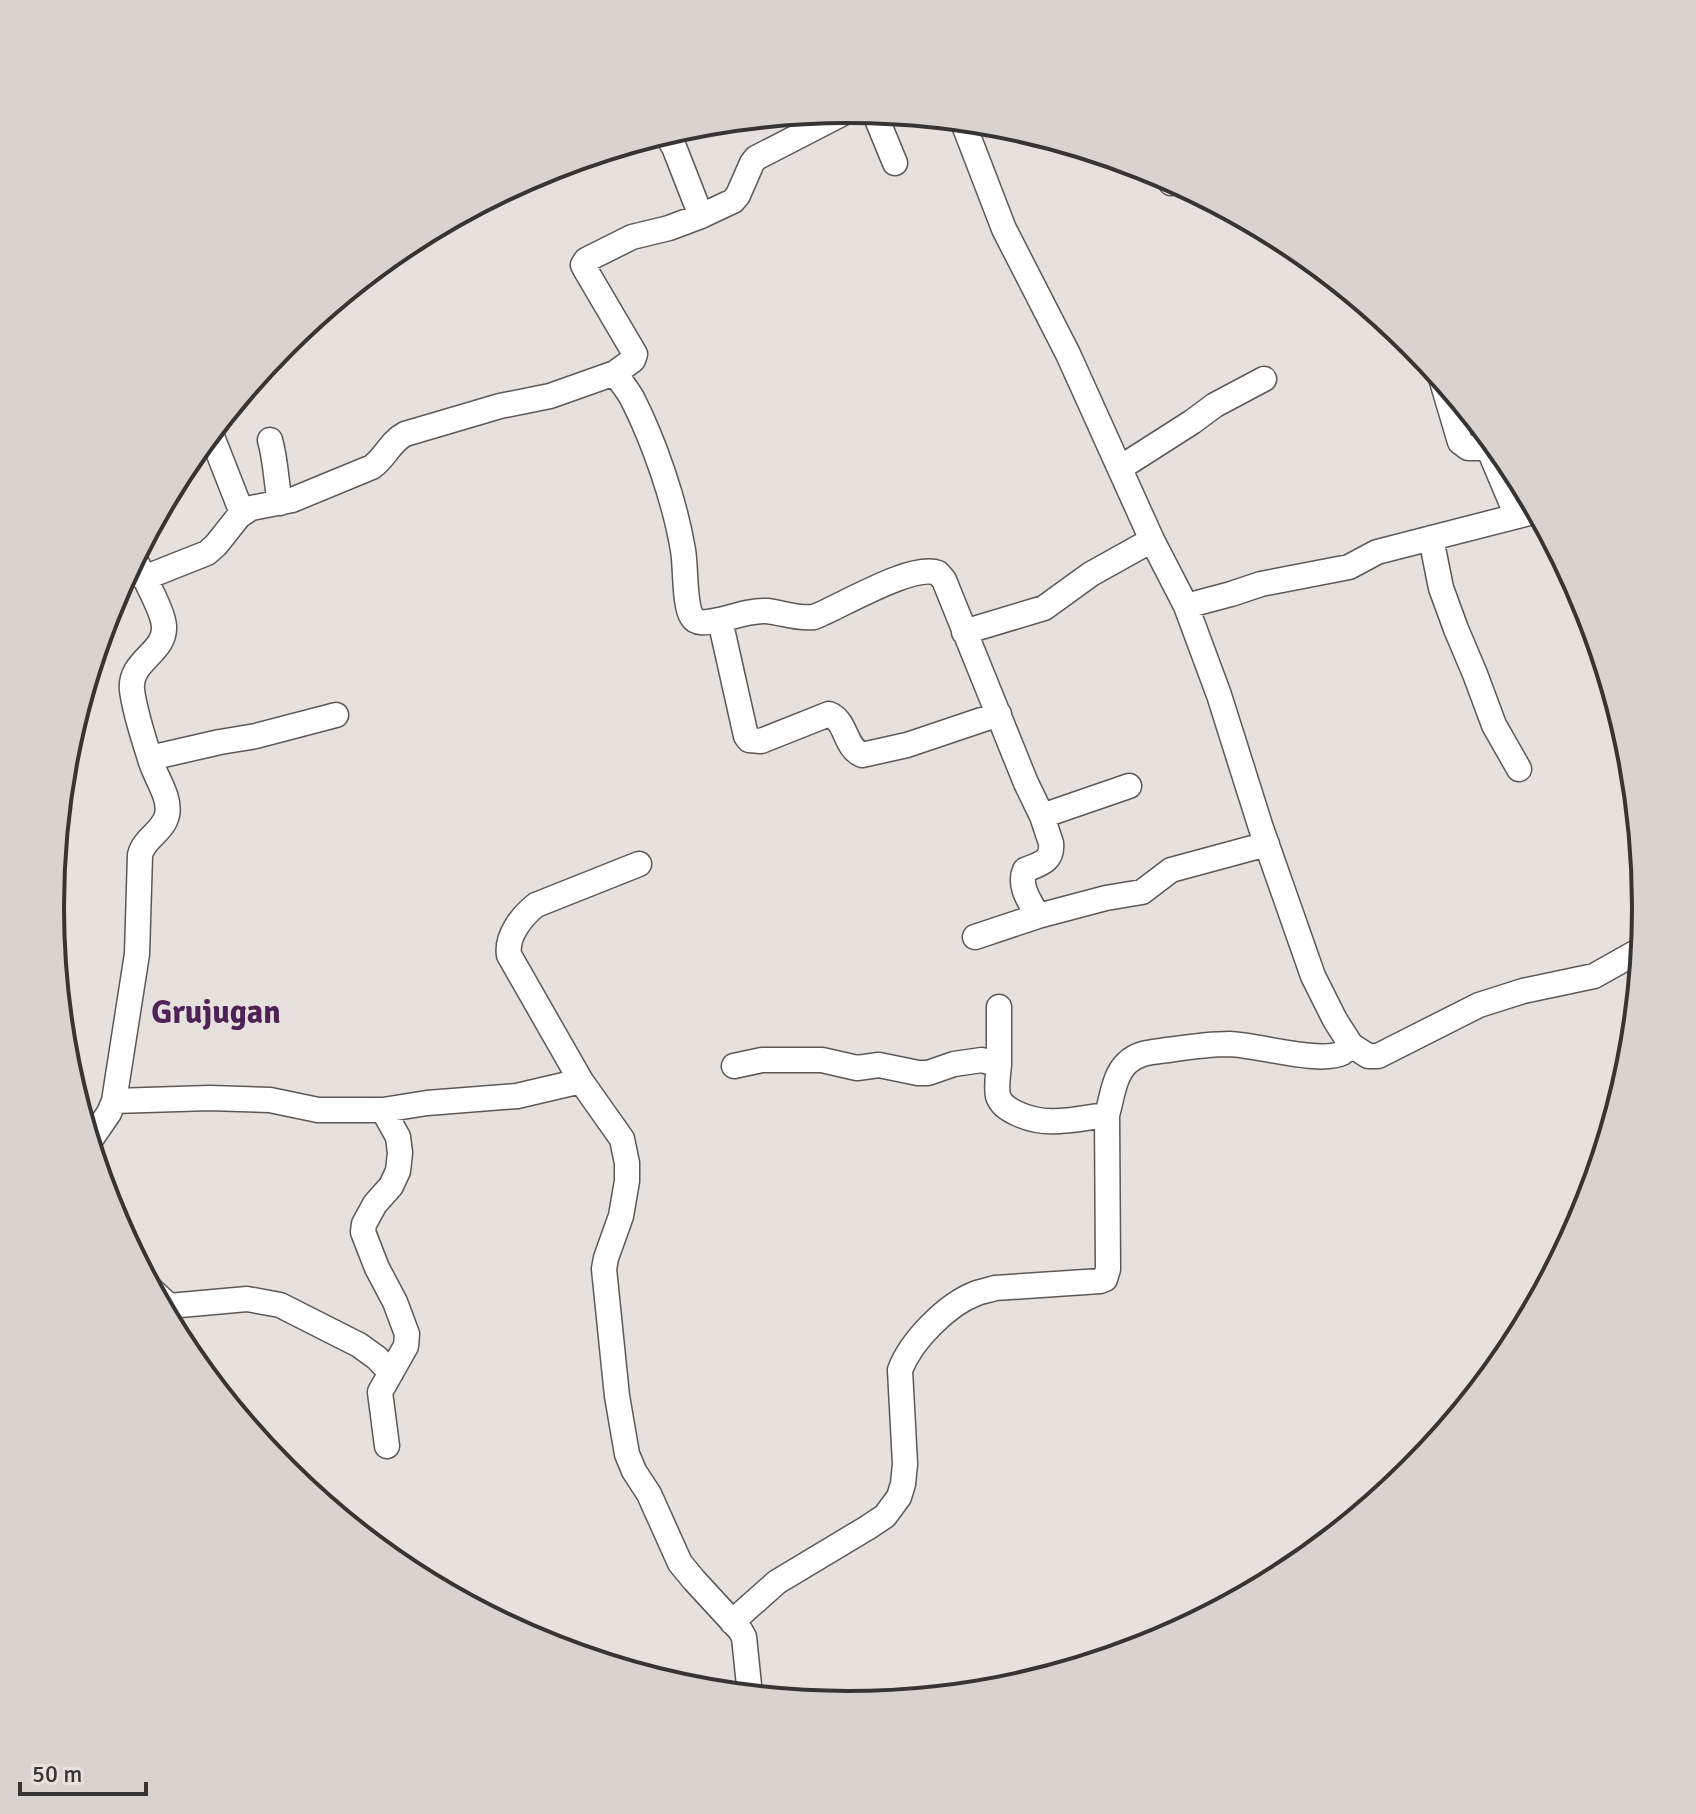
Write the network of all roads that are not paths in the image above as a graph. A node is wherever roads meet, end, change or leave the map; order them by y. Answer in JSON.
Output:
{"nodes":[{"id":1,"x":822,"y":124,"type":"edge"},
{"id":2,"x":879,"y":124,"type":"edge"},
{"id":3,"x":967,"y":133,"type":"edge"},
{"id":4,"x":672,"y":144,"type":"edge"},
{"id":5,"x":895,"y":163,"type":"dead end"},
{"id":6,"x":701,"y":216,"type":"junction"},
{"id":7,"x":615,"y":373,"type":"junction"},
{"id":8,"x":1264,"y":379,"type":"dead end"},
{"id":9,"x":1449,"y":404,"type":"edge"},
{"id":10,"x":270,"y":440,"type":"dead end"},
{"id":11,"x":215,"y":445,"type":"edge"},
{"id":12,"x":1483,"y":448,"type":"edge"},
{"id":13,"x":1120,"y":468,"type":"junction"},
{"id":14,"x":280,"y":503,"type":"junction"},
{"id":15,"x":242,"y":513,"type":"junction"},
{"id":16,"x":1526,"y":513,"type":"edge"},
{"id":17,"x":1431,"y":538,"type":"junction"},
{"id":18,"x":1152,"y":540,"type":"junction"},
{"id":19,"x":142,"y":567,"type":"edge"},
{"id":20,"x":140,"y":571,"type":"edge"},
{"id":21,"x":1186,"y":606,"type":"junction"},
{"id":22,"x":720,"y":620,"type":"junction"},
{"id":23,"x":964,"y":632,"type":"junction"},
{"id":24,"x":999,"y":714,"type":"junction"},
{"id":25,"x":336,"y":715,"type":"dead end"},
{"id":26,"x":150,"y":758,"type":"junction"},
{"id":27,"x":1519,"y":769,"type":"dead end"},
{"id":28,"x":1129,"y":786,"type":"dead end"},
{"id":29,"x":1042,"y":816,"type":"junction"},
{"id":30,"x":1267,"y":844,"type":"junction"},
{"id":31,"x":639,"y":864,"type":"dead end"},
{"id":32,"x":1038,"y":916,"type":"junction"},
{"id":33,"x":975,"y":937,"type":"dead end"},
{"id":34,"x":1630,"y":956,"type":"edge"},
{"id":35,"x":999,"y":1007,"type":"dead end"},
{"id":36,"x":1351,"y":1045,"type":"junction"},
{"id":37,"x":999,"y":1065,"type":"junction"},
{"id":38,"x":734,"y":1066,"type":"dead end"},
{"id":39,"x":581,"y":1081,"type":"junction"},
{"id":40,"x":114,"y":1101,"type":"junction"},
{"id":41,"x":383,"y":1110,"type":"junction"},
{"id":42,"x":1107,"y":1115,"type":"junction"},
{"id":43,"x":97,"y":1130,"type":"edge"},
{"id":44,"x":173,"y":1306,"type":"edge"},
{"id":45,"x":391,"y":1373,"type":"junction"},
{"id":46,"x":387,"y":1446,"type":"dead end"},
{"id":47,"x":727,"y":1617,"type":"junction"},
{"id":48,"x":749,"y":1684,"type":"edge"}],
"edges":[{"from":1,"to":6,"type":"street"},
{"from":2,"to":5,"type":"street"},
{"from":3,"to":13,"type":"street"},
{"from":4,"to":6,"type":"street"},
{"from":6,"to":7,"type":"street"},
{"from":7,"to":14,"type":"street"},
{"from":7,"to":22,"type":"street"},
{"from":8,"to":13,"type":"street"},
{"from":9,"to":12,"type":"street"},
{"from":10,"to":14,"type":"street"},
{"from":11,"to":15,"type":"street"},
{"from":13,"to":18,"type":"street"},
{"from":14,"to":15,"type":"street"},
{"from":15,"to":19,"type":"street"},
{"from":16,"to":17,"type":"street"},
{"from":17,"to":21,"type":"street"},
{"from":17,"to":27,"type":"street"},
{"from":18,"to":21,"type":"street"},
{"from":18,"to":23,"type":"street"},
{"from":20,"to":26,"type":"street"},
{"from":21,"to":30,"type":"street"},
{"from":22,"to":23,"type":"street"},
{"from":22,"to":24,"type":"street"},
{"from":23,"to":24,"type":"street"},
{"from":24,"to":29,"type":"street"},
{"from":25,"to":26,"type":"street"},
{"from":26,"to":40,"type":"street"},
{"from":28,"to":29,"type":"street"},
{"from":29,"to":32,"type":"street"},
{"from":30,"to":32,"type":"street"},
{"from":30,"to":36,"type":"street"},
{"from":31,"to":39,"type":"street"},
{"from":32,"to":33,"type":"street"},
{"from":34,"to":36,"type":"street"},
{"from":35,"to":37,"type":"street"},
{"from":36,"to":42,"type":"street"},
{"from":37,"to":38,"type":"street"},
{"from":37,"to":42,"type":"street"},
{"from":39,"to":41,"type":"street"},
{"from":39,"to":47,"type":"street"},
{"from":40,"to":41,"type":"street"},
{"from":40,"to":43,"type":"street"},
{"from":41,"to":45,"type":"street"},
{"from":42,"to":47,"type":"street"},
{"from":44,"to":45,"type":"street"},
{"from":45,"to":46,"type":"street"},
{"from":47,"to":48,"type":"street"}]}
